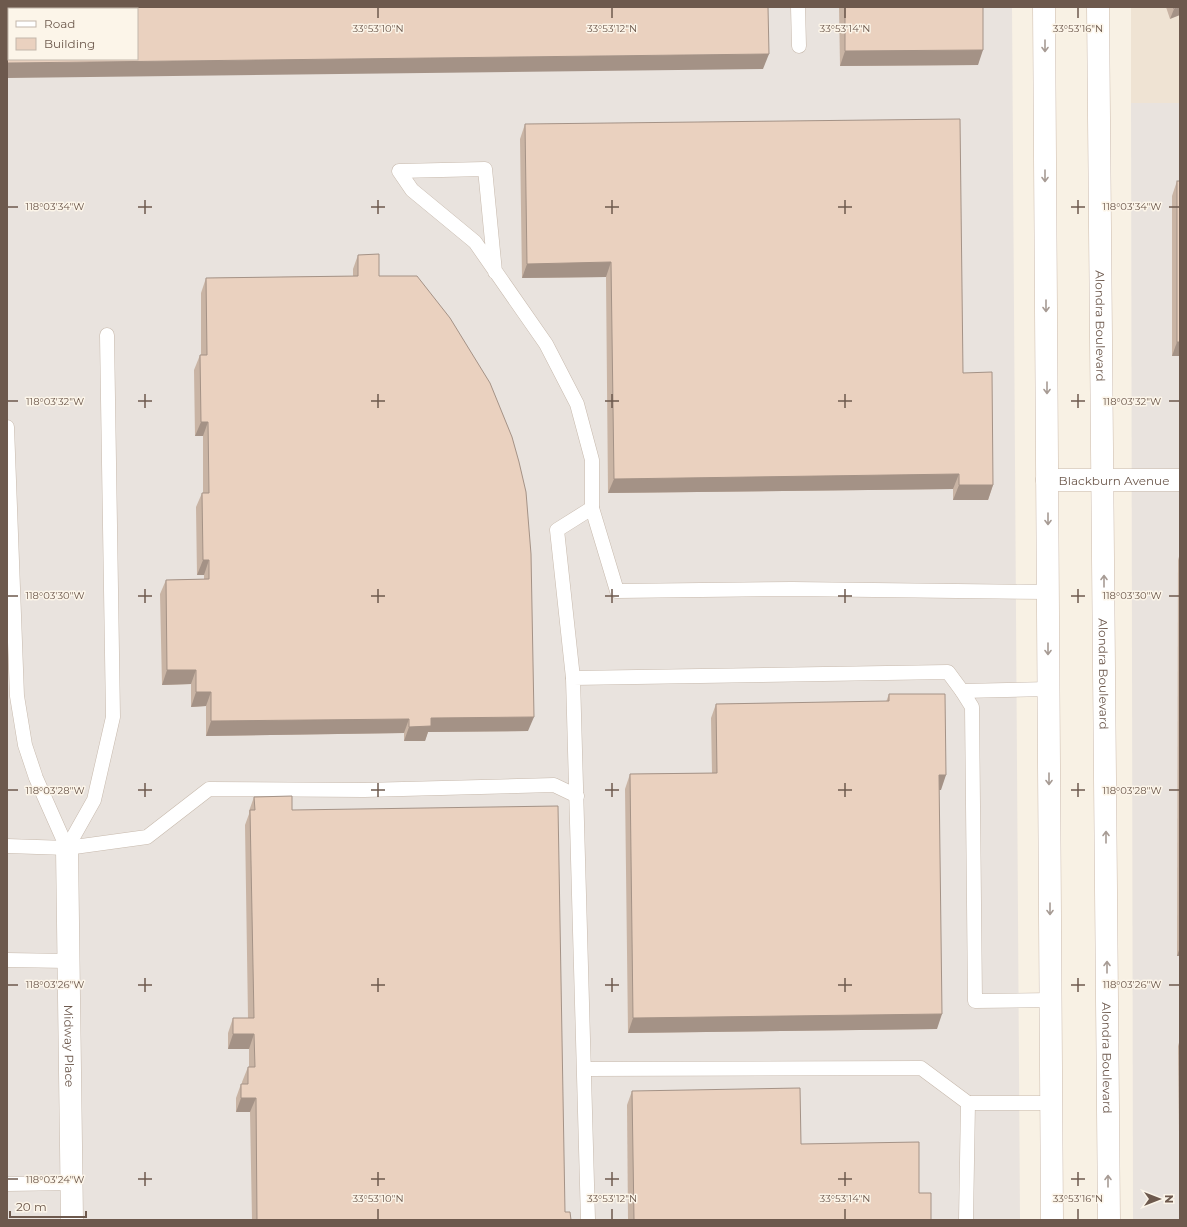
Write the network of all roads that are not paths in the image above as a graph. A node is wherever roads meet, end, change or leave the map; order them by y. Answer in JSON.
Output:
{"nodes":[{"id":1,"x":798,"y":7,"type":"edge"},
{"id":2,"x":1044,"y":7,"type":"edge"},
{"id":3,"x":1098,"y":7,"type":"edge"},
{"id":4,"x":799,"y":46,"type":"dead end"},
{"id":5,"x":495,"y":272,"type":"junction"},
{"id":6,"x":108,"y":335,"type":"dead end"},
{"id":7,"x":7,"y":427,"type":"edge"},
{"id":8,"x":1047,"y":480,"type":"junction"},
{"id":9,"x":1103,"y":480,"type":"junction"},
{"id":10,"x":1180,"y":480,"type":"edge"},
{"id":11,"x":592,"y":508,"type":"junction"},
{"id":12,"x":1048,"y":592,"type":"junction"},
{"id":13,"x":573,"y":678,"type":"junction"},
{"id":14,"x":1049,"y":689,"type":"junction"},
{"id":15,"x":962,"y":691,"type":"junction"},
{"id":16,"x":577,"y":796,"type":"junction"},
{"id":17,"x":7,"y":846,"type":"edge"},
{"id":18,"x":67,"y":848,"type":"junction"},
{"id":19,"x":7,"y":960,"type":"edge"},
{"id":20,"x":68,"y":961,"type":"junction"},
{"id":21,"x":1051,"y":1000,"type":"junction"},
{"id":22,"x":584,"y":1069,"type":"junction"},
{"id":23,"x":968,"y":1103,"type":"junction"},
{"id":24,"x":1052,"y":1103,"type":"junction"},
{"id":25,"x":72,"y":1183,"type":"junction"},
{"id":26,"x":7,"y":1184,"type":"edge"},
{"id":27,"x":72,"y":1220,"type":"edge"},
{"id":28,"x":588,"y":1220,"type":"edge"},
{"id":29,"x":966,"y":1220,"type":"edge"},
{"id":30,"x":1052,"y":1220,"type":"edge"},
{"id":31,"x":1109,"y":1220,"type":"edge"}],
"edges":[{"from":1,"to":4,"type":"lane"},
{"from":2,"to":8,"type":"main road","one_way":true},
{"from":3,"to":9,"type":"main road","name":"Alondra Boulevard"},
{"from":5,"to":5,"type":"lane"},
{"from":5,"to":11,"type":"lane"},
{"from":6,"to":18,"type":"lane"},
{"from":7,"to":18,"type":"lane"},
{"from":8,"to":9,"type":"main road","name":"Blackburn Avenue"},
{"from":8,"to":12,"type":"main road","one_way":true},
{"from":9,"to":10,"type":"main road","name":"Blackburn Avenue"},
{"from":31,"to":9,"type":"main road","name":"Alondra Boulevard","one_way":true},
{"from":11,"to":12,"type":"lane"},
{"from":11,"to":13,"type":"lane"},
{"from":12,"to":14,"type":"main road","one_way":true},
{"from":13,"to":15,"type":"lane"},
{"from":13,"to":16,"type":"lane"},
{"from":14,"to":15,"type":"lane"},
{"from":14,"to":21,"type":"main road","one_way":true},
{"from":15,"to":21,"type":"lane"},
{"from":16,"to":18,"type":"lane"},
{"from":16,"to":22,"type":"lane"},
{"from":17,"to":18,"type":"lane"},
{"from":18,"to":20,"type":"main road","name":"Midway Place"},
{"from":19,"to":20,"type":"lane"},
{"from":20,"to":25,"type":"main road","name":"Midway Place"},
{"from":21,"to":24,"type":"main road"},
{"from":22,"to":23,"type":"lane"},
{"from":22,"to":28,"type":"lane"},
{"from":23,"to":24,"type":"lane"},
{"from":23,"to":29,"type":"lane"},
{"from":24,"to":30,"type":"main road"},
{"from":25,"to":26,"type":"lane"},
{"from":25,"to":27,"type":"main road","name":"Midway Place"}]}
